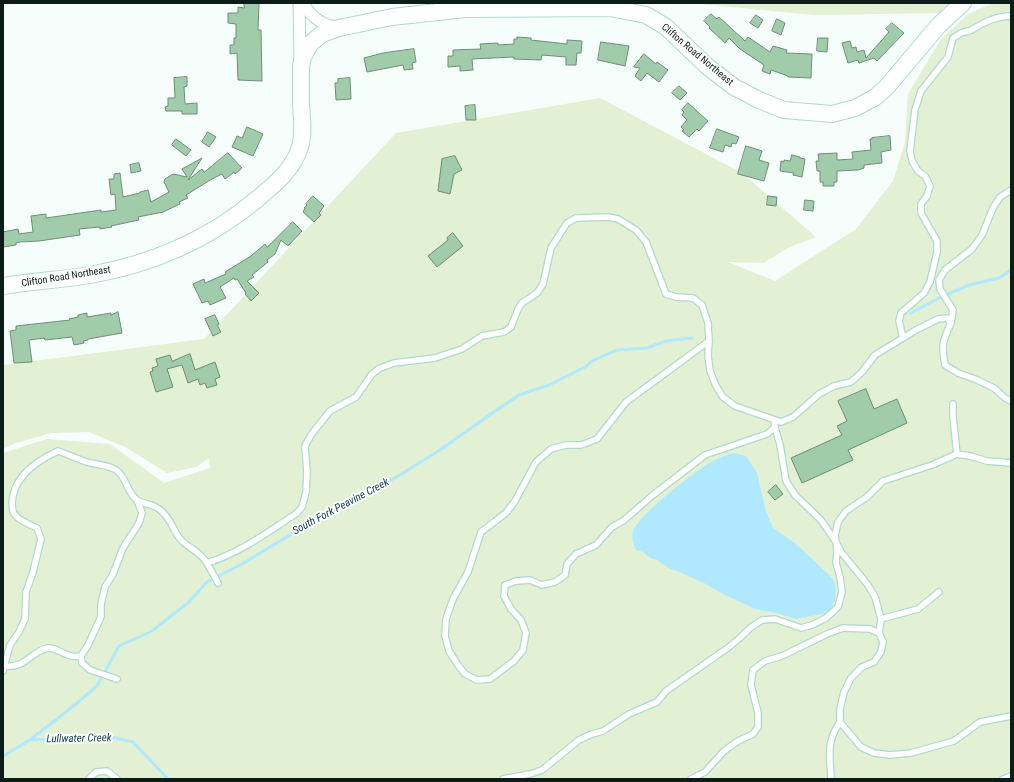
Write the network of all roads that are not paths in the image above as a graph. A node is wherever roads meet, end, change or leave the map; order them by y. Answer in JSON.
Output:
{"nodes":[{"id":1,"x":299,"y":3,"type":"edge"},
{"id":2,"x":303,"y":3,"type":"edge"},
{"id":3,"x":964,"y":3,"type":"edge"},
{"id":4,"x":513,"y":6,"type":"edge"},
{"id":5,"x":1011,"y":16,"type":"edge"},
{"id":6,"x":345,"y":26,"type":"junction"},
{"id":7,"x":301,"y":66,"type":"junction"},
{"id":8,"x":1011,"y":190,"type":"edge"},
{"id":9,"x":3,"y":286,"type":"edge"},
{"id":10,"x":951,"y":323,"type":"junction"},
{"id":11,"x":903,"y":338,"type":"junction"},
{"id":12,"x":709,"y":341,"type":"junction"},
{"id":13,"x":1011,"y":401,"type":"edge"},
{"id":14,"x":953,"y":404,"type":"dead end"},
{"id":15,"x":774,"y":420,"type":"junction"},
{"id":16,"x":776,"y":427,"type":"junction"},
{"id":17,"x":957,"y":454,"type":"junction"},
{"id":18,"x":1011,"y":463,"type":"edge"},
{"id":19,"x":137,"y":500,"type":"junction"},
{"id":20,"x":836,"y":542,"type":"junction"},
{"id":21,"x":207,"y":563,"type":"junction"},
{"id":22,"x":218,"y":583,"type":"dead end"},
{"id":23,"x":939,"y":592,"type":"dead end"},
{"id":24,"x":881,"y":619,"type":"junction"},
{"id":25,"x":879,"y":633,"type":"junction"},
{"id":26,"x":81,"y":656,"type":"junction"},
{"id":27,"x":4,"y":669,"type":"edge"},
{"id":28,"x":117,"y":679,"type":"dead end"},
{"id":29,"x":1011,"y":716,"type":"edge"},
{"id":30,"x":840,"y":722,"type":"junction"},
{"id":31,"x":1011,"y":776,"type":"edge"},
{"id":32,"x":89,"y":779,"type":"edge"},
{"id":33,"x":117,"y":779,"type":"edge"},
{"id":34,"x":503,"y":779,"type":"edge"},
{"id":35,"x":691,"y":779,"type":"edge"},
{"id":36,"x":831,"y":779,"type":"edge"},
{"id":37,"x":1003,"y":779,"type":"edge"}],
"edges":[{"from":1,"to":7,"type":"street"},
{"from":2,"to":6,"type":"street"},
{"from":3,"to":4,"type":"street","name":"Clifton Road Northeast"},
{"from":4,"to":6,"type":"street","name":"Clifton Road Northeast"},
{"from":5,"to":11,"type":"lane"},
{"from":6,"to":7,"type":"street","name":"Clifton Road Northeast"},
{"from":7,"to":9,"type":"street","name":"Clifton Road Northeast"},
{"from":8,"to":10,"type":"lane"},
{"from":10,"to":11,"type":"lane"},
{"from":10,"to":13,"type":"lane"},
{"from":11,"to":15,"type":"lane"},
{"from":12,"to":15,"type":"lane"},
{"from":12,"to":16,"type":"lane"},
{"from":12,"to":21,"type":"lane"},
{"from":14,"to":17,"type":"lane"},
{"from":15,"to":16,"type":"lane"},
{"from":16,"to":20,"type":"lane"},
{"from":17,"to":18,"type":"lane"},
{"from":17,"to":20,"type":"lane"},
{"from":19,"to":21,"type":"lane"},
{"from":19,"to":26,"type":"lane"},
{"from":19,"to":27,"type":"lane"},
{"from":20,"to":24,"type":"lane"},
{"from":20,"to":34,"type":"lane"},
{"from":21,"to":22,"type":"lane"},
{"from":23,"to":24,"type":"lane"},
{"from":24,"to":25,"type":"lane"},
{"from":25,"to":30,"type":"lane"},
{"from":25,"to":35,"type":"lane"},
{"from":26,"to":27,"type":"lane"},
{"from":26,"to":28,"type":"lane"},
{"from":29,"to":30,"type":"lane"},
{"from":30,"to":36,"type":"lane"},
{"from":31,"to":37,"type":"lane"},
{"from":32,"to":33,"type":"lane"}]}
